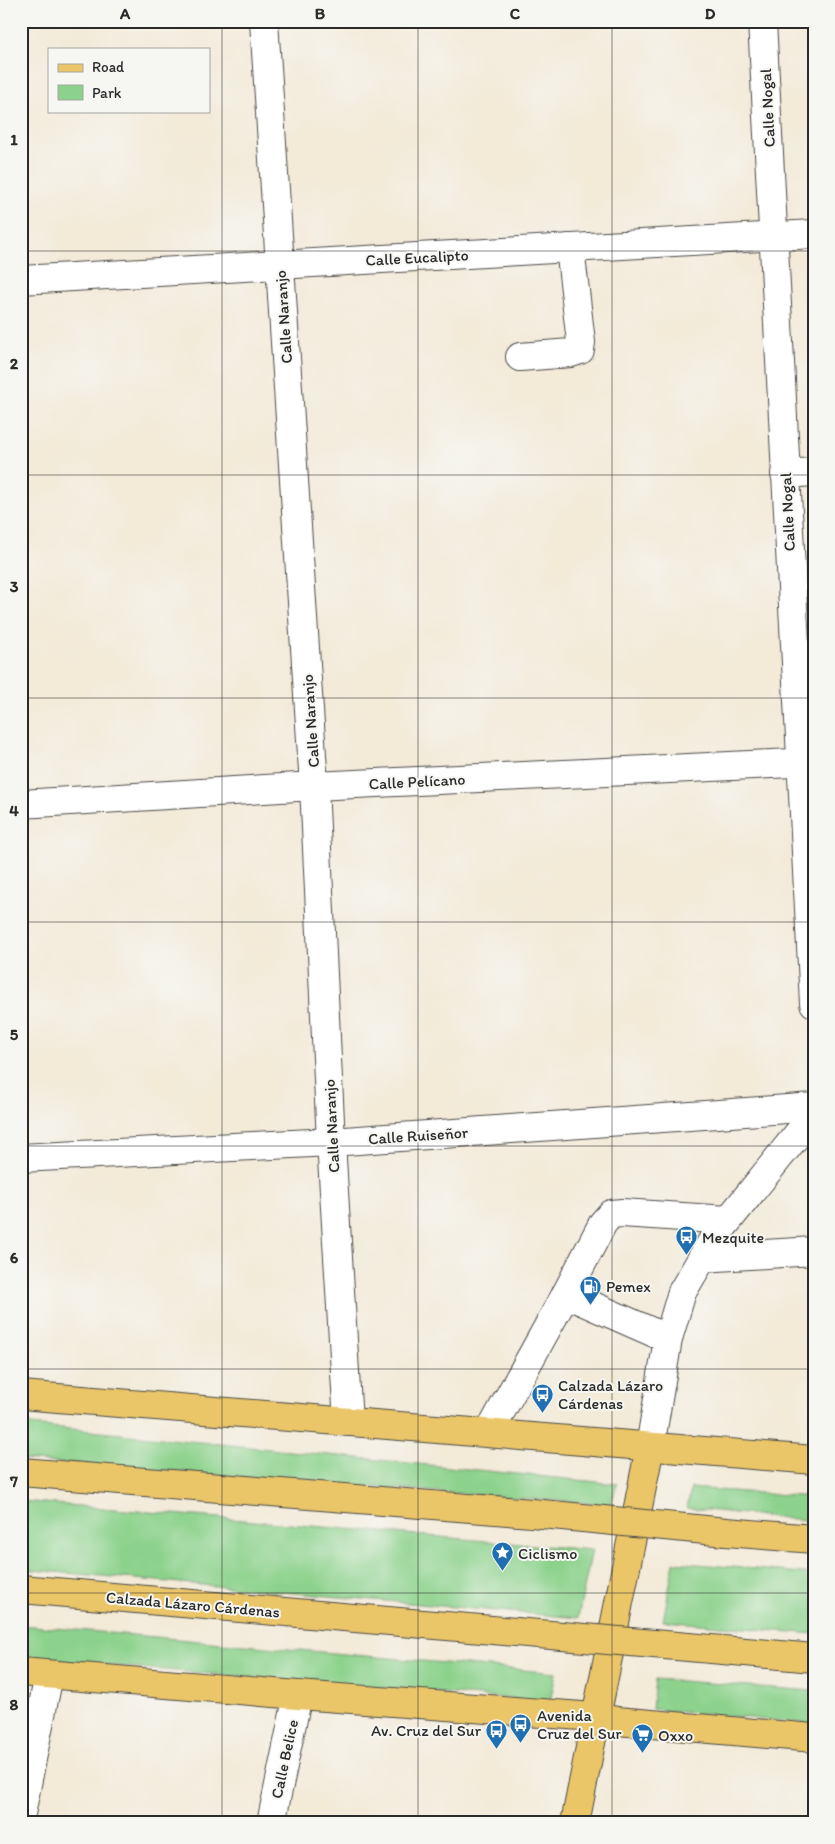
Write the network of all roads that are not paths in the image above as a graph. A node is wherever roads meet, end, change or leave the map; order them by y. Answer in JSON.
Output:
{"nodes":[{"id":1,"x":264,"y":21,"type":"edge"},
{"id":2,"x":762,"y":21,"type":"edge"},
{"id":3,"x":814,"y":234,"type":"edge"},
{"id":4,"x":773,"y":236,"type":"junction"},
{"id":5,"x":570,"y":248,"type":"junction"},
{"id":6,"x":280,"y":265,"type":"junction"},
{"id":7,"x":21,"y":280,"type":"edge"},
{"id":8,"x":520,"y":357,"type":"dead end"},
{"id":9,"x":814,"y":472,"type":"edge"},
{"id":10,"x":785,"y":474,"type":"junction"},
{"id":11,"x":807,"y":762,"type":"edge"},
{"id":12,"x":314,"y":786,"type":"junction"},
{"id":13,"x":21,"y":804,"type":"edge"},
{"id":14,"x":814,"y":1003,"type":"edge"},
{"id":15,"x":814,"y":1107,"type":"edge"},
{"id":16,"x":814,"y":1114,"type":"edge"},
{"id":17,"x":331,"y":1142,"type":"junction"},
{"id":18,"x":21,"y":1158,"type":"edge"},
{"id":19,"x":728,"y":1220,"type":"junction"},
{"id":20,"x":814,"y":1250,"type":"edge"},
{"id":21,"x":702,"y":1258,"type":"junction"},
{"id":22,"x":566,"y":1294,"type":"junction"},
{"id":23,"x":668,"y":1339,"type":"junction"},
{"id":24,"x":21,"y":1395,"type":"edge"},
{"id":25,"x":348,"y":1422,"type":"junction"},
{"id":26,"x":489,"y":1433,"type":"junction"},
{"id":27,"x":650,"y":1447,"type":"junction"},
{"id":28,"x":814,"y":1460,"type":"edge"},
{"id":29,"x":21,"y":1472,"type":"edge"},
{"id":30,"x":814,"y":1539,"type":"edge"},
{"id":31,"x":21,"y":1589,"type":"edge"},
{"id":32,"x":814,"y":1658,"type":"edge"},
{"id":33,"x":21,"y":1672,"type":"edge"},
{"id":34,"x":49,"y":1675,"type":"junction"},
{"id":35,"x":298,"y":1695,"type":"junction"},
{"id":36,"x":595,"y":1717,"type":"junction"},
{"id":37,"x":814,"y":1738,"type":"edge"},
{"id":38,"x":21,"y":1814,"type":"edge"},
{"id":39,"x":271,"y":1823,"type":"edge"},
{"id":40,"x":575,"y":1823,"type":"edge"}],
"edges":[{"from":1,"to":6,"type":"street","name":"Calle Naranjo"},
{"from":2,"to":4,"type":"street","name":"Calle Nogal"},
{"from":3,"to":4,"type":"street","name":"Calle Eucalipto"},
{"from":4,"to":5,"type":"street","name":"Calle Eucalipto"},
{"from":4,"to":10,"type":"street","name":"Calle Nogal"},
{"from":5,"to":6,"type":"street","name":"Calle Eucalipto"},
{"from":5,"to":8,"type":"street"},
{"from":6,"to":7,"type":"street","name":"Calle Eucalipto"},
{"from":6,"to":12,"type":"street","name":"Calle Naranjo"},
{"from":9,"to":10,"type":"street"},
{"from":10,"to":11,"type":"street","name":"Calle Nogal"},
{"from":11,"to":12,"type":"street","name":"Calle Pelícano"},
{"from":11,"to":14,"type":"street","name":"Calle Nogal"},
{"from":12,"to":13,"type":"street","name":"Calle Pelícano"},
{"from":12,"to":17,"type":"street","name":"Calle Naranjo"},
{"from":15,"to":17,"type":"street","name":"Calle Ruiseñor"},
{"from":16,"to":19,"type":"street"},
{"from":17,"to":18,"type":"street","name":"Calle Ruiseñor"},
{"from":17,"to":25,"type":"street","name":"Calle Naranjo"},
{"from":19,"to":21,"type":"street"},
{"from":19,"to":22,"type":"street"},
{"from":20,"to":21,"type":"street"},
{"from":21,"to":23,"type":"street"},
{"from":22,"to":23,"type":"street"},
{"from":22,"to":26,"type":"street"},
{"from":23,"to":27,"type":"street"},
{"from":24,"to":25,"type":"main road"},
{"from":25,"to":26,"type":"main road"},
{"from":26,"to":27,"type":"main road"},
{"from":27,"to":28,"type":"main road"},
{"from":27,"to":36,"type":"main road"},
{"from":29,"to":30,"type":"main road","bridge":true},
{"from":31,"to":32,"type":"main road","name":"Calzada Lázaro Cárdenas","bridge":true},
{"from":33,"to":34,"type":"main road"},
{"from":34,"to":35,"type":"main road"},
{"from":34,"to":38,"type":"street"},
{"from":35,"to":36,"type":"main road"},
{"from":35,"to":39,"type":"street","name":"Calle Belice"},
{"from":36,"to":37,"type":"main road"},
{"from":36,"to":40,"type":"main road"}]}
